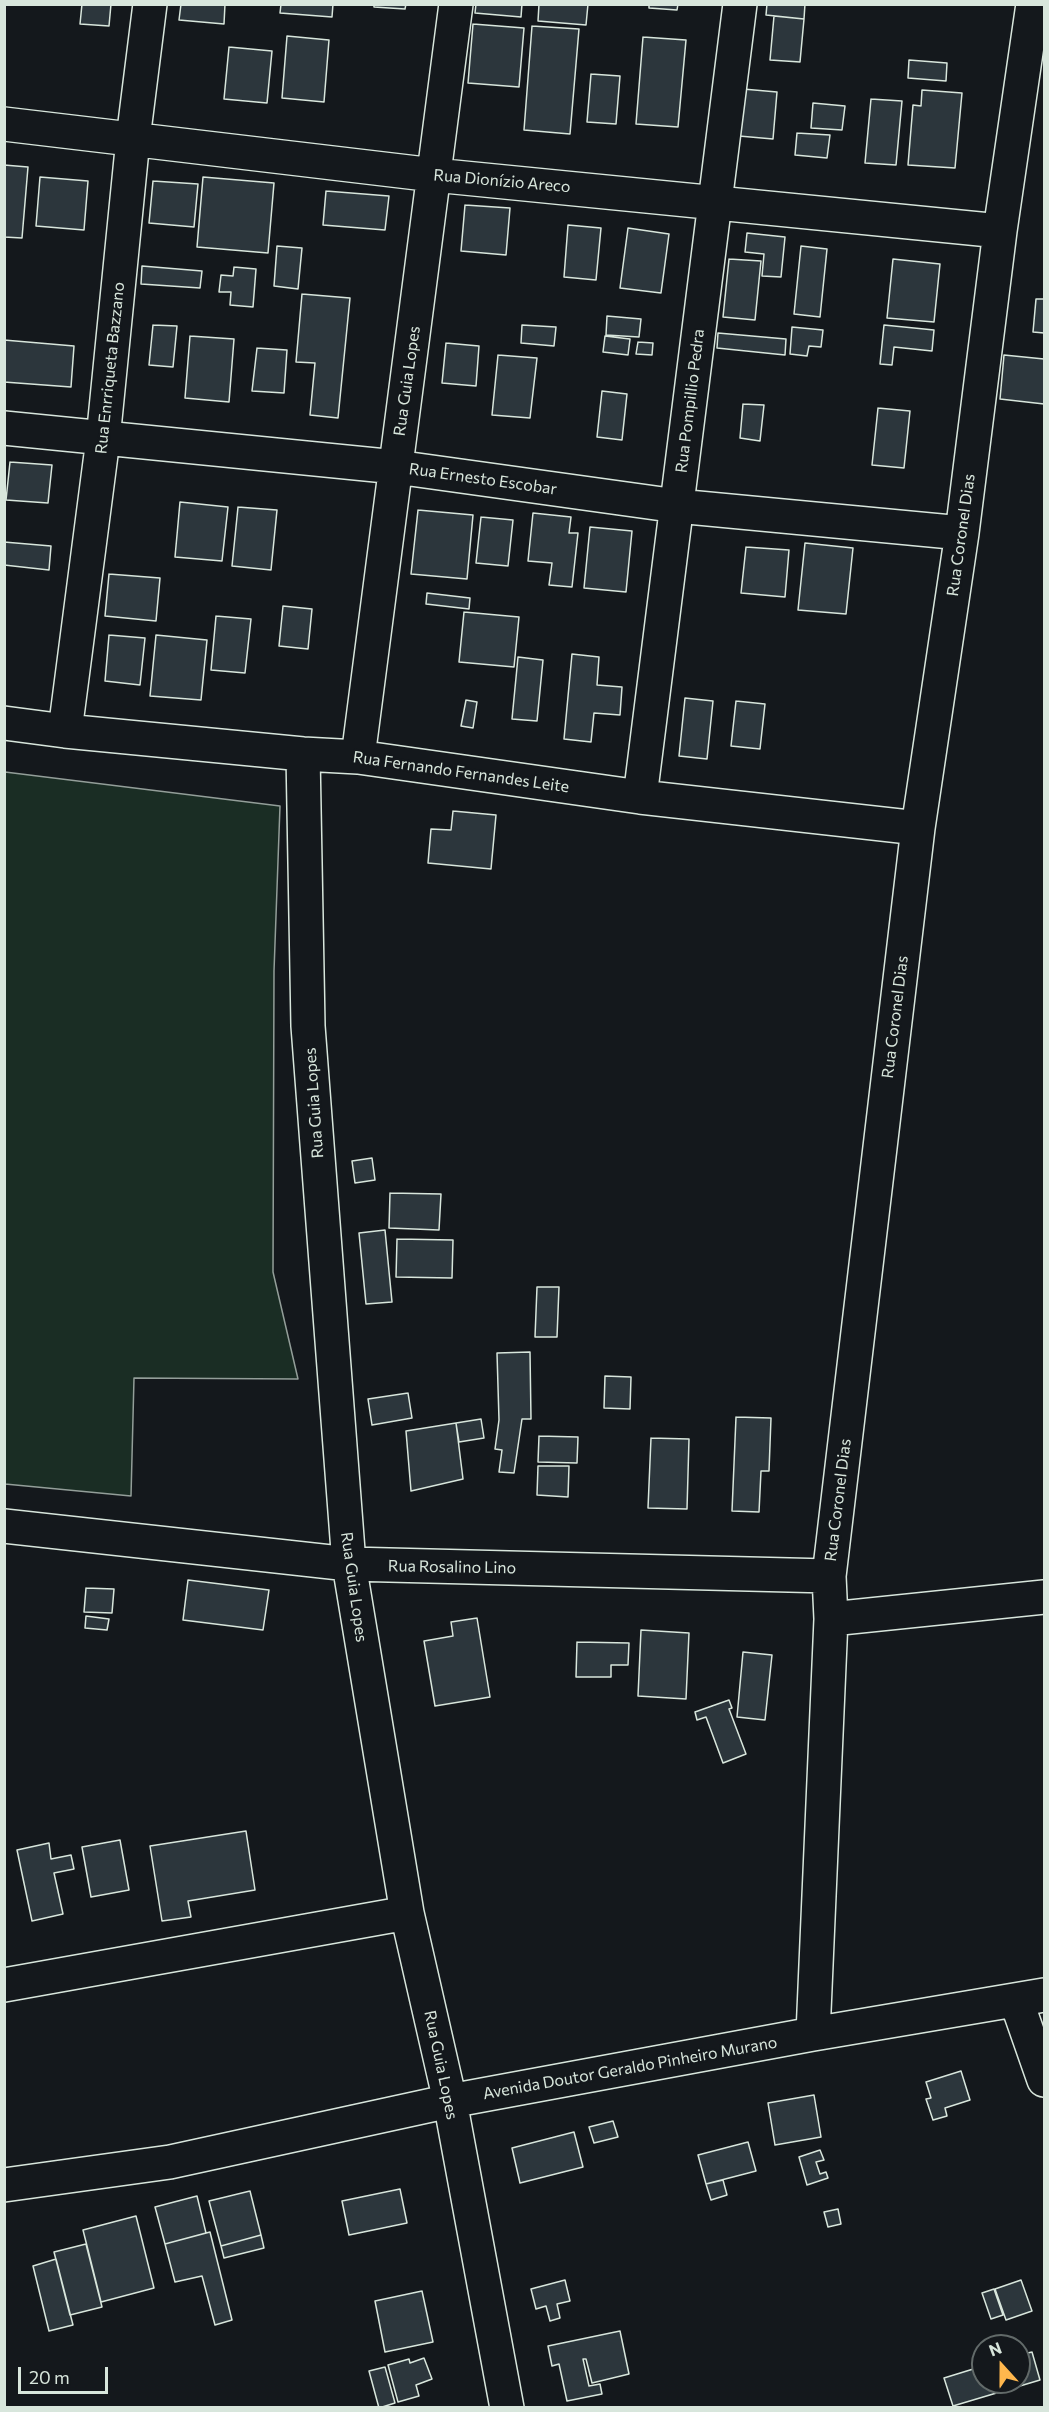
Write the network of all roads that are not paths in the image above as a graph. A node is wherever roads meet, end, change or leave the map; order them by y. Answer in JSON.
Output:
{"nodes":[{"id":1,"x":150,"y":4,"type":"edge"},
{"id":2,"x":456,"y":4,"type":"edge"},
{"id":3,"x":740,"y":4,"type":"edge"},
{"id":4,"x":1033,"y":4,"type":"edge"},
{"id":5,"x":4,"y":124,"type":"edge"},
{"id":6,"x":133,"y":139,"type":"junction"},
{"id":7,"x":434,"y":175,"type":"junction"},
{"id":8,"x":715,"y":201,"type":"junction"},
{"id":9,"x":1000,"y":231,"type":"junction"},
{"id":10,"x":4,"y":428,"type":"edge"},
{"id":11,"x":103,"y":439,"type":"junction"},
{"id":12,"x":396,"y":466,"type":"junction"},
{"id":13,"x":677,"y":506,"type":"junction"},
{"id":14,"x":962,"y":533,"type":"junction"},
{"id":15,"x":4,"y":723,"type":"edge"},
{"id":16,"x":65,"y":731,"type":"junction"},
{"id":17,"x":303,"y":754,"type":"junction"},
{"id":18,"x":358,"y":757,"type":"junction"},
{"id":19,"x":640,"y":797,"type":"junction"},
{"id":20,"x":918,"y":828,"type":"junction"},
{"id":21,"x":4,"y":1526,"type":"edge"},
{"id":22,"x":349,"y":1564,"type":"junction"},
{"id":23,"x":830,"y":1576,"type":"junction"},
{"id":24,"x":1044,"y":1596,"type":"edge"},
{"id":25,"x":831,"y":1619,"type":"junction"},
{"id":26,"x":407,"y":1913,"type":"junction"},
{"id":27,"x":4,"y":1985,"type":"edge"},
{"id":28,"x":1030,"y":1997,"type":"edge"},
{"id":29,"x":813,"y":2034,"type":"junction"},
{"id":30,"x":1044,"y":2080,"type":"edge"},
{"id":31,"x":450,"y":2101,"type":"junction"},
{"id":32,"x":4,"y":2185,"type":"edge"},
{"id":33,"x":507,"y":2408,"type":"edge"}],
"edges":[{"from":1,"to":6,"type":"street","name":"Rua Enrriqueta Bazzano"},
{"from":2,"to":7,"type":"street","name":"Rua Guia Lopes"},
{"from":3,"to":8,"type":"street","name":"Rua Pompillio Pedra"},
{"from":4,"to":9,"type":"street","name":"Rua Coronel Dias"},
{"from":5,"to":6,"type":"street","name":"Rua Dionízio Areco"},
{"from":6,"to":7,"type":"street","name":"Rua Dionízio Areco"},
{"from":6,"to":11,"type":"street","name":"Rua Enrriqueta Bazzano"},
{"from":7,"to":8,"type":"street","name":"Rua Dionízio Areco"},
{"from":7,"to":12,"type":"street","name":"Rua Guia Lopes"},
{"from":8,"to":9,"type":"street","name":"Rua Dionízio Areco"},
{"from":8,"to":13,"type":"street","name":"Rua Pompillio Pedra"},
{"from":9,"to":14,"type":"street","name":"Rua Coronel Dias"},
{"from":10,"to":11,"type":"street","name":"Rua Ernesto Escobar"},
{"from":11,"to":12,"type":"street","name":"Rua Ernesto Escobar"},
{"from":11,"to":16,"type":"street","name":"Rua Enrriqueta Bazzano"},
{"from":12,"to":13,"type":"street","name":"Rua Ernesto Escobar"},
{"from":12,"to":18,"type":"street","name":"Rua Guia Lopes"},
{"from":13,"to":14,"type":"street","name":"Rua Ernesto Escobar"},
{"from":13,"to":19,"type":"street","name":"Rua Pompillio Pedra"},
{"from":14,"to":20,"type":"street","name":"Rua Coronel Dias"},
{"from":15,"to":16,"type":"street","name":"Rua Fernando Fernandes Leite"},
{"from":16,"to":17,"type":"street","name":"Rua Fernando Fernandes Leite"},
{"from":17,"to":18,"type":"street","name":"Rua Fernando Fernandes Leite"},
{"from":17,"to":22,"type":"street","name":"Rua Guia Lopes"},
{"from":18,"to":19,"type":"street","name":"Rua Fernando Fernandes Leite"},
{"from":19,"to":20,"type":"street","name":"Rua Fernando Fernandes Leite"},
{"from":20,"to":23,"type":"street","name":"Rua Coronel Dias"},
{"from":21,"to":22,"type":"street","name":"Rua Rosalino Lino"},
{"from":22,"to":23,"type":"street","name":"Rua Rosalino Lino"},
{"from":22,"to":26,"type":"street","name":"Rua Guia Lopes"},
{"from":23,"to":25,"type":"street","name":"Rua Coronel Dias"},
{"from":24,"to":25,"type":"street"},
{"from":25,"to":29,"type":"street","name":"Rua Coronel Dias"},
{"from":26,"to":27,"type":"street"},
{"from":26,"to":31,"type":"street","name":"Rua Guia Lopes"},
{"from":28,"to":29,"type":"street","name":"Avenida Doutor Geraldo Pinheiro Murano"},
{"from":28,"to":30,"type":"street"},
{"from":29,"to":31,"type":"street","name":"Avenida Doutor Geraldo Pinheiro Murano"},
{"from":31,"to":32,"type":"street","name":"Avenida Doutor Geraldo Pinheiro Murano"},
{"from":31,"to":33,"type":"street","name":"Rua Guia Lopes"}]}
